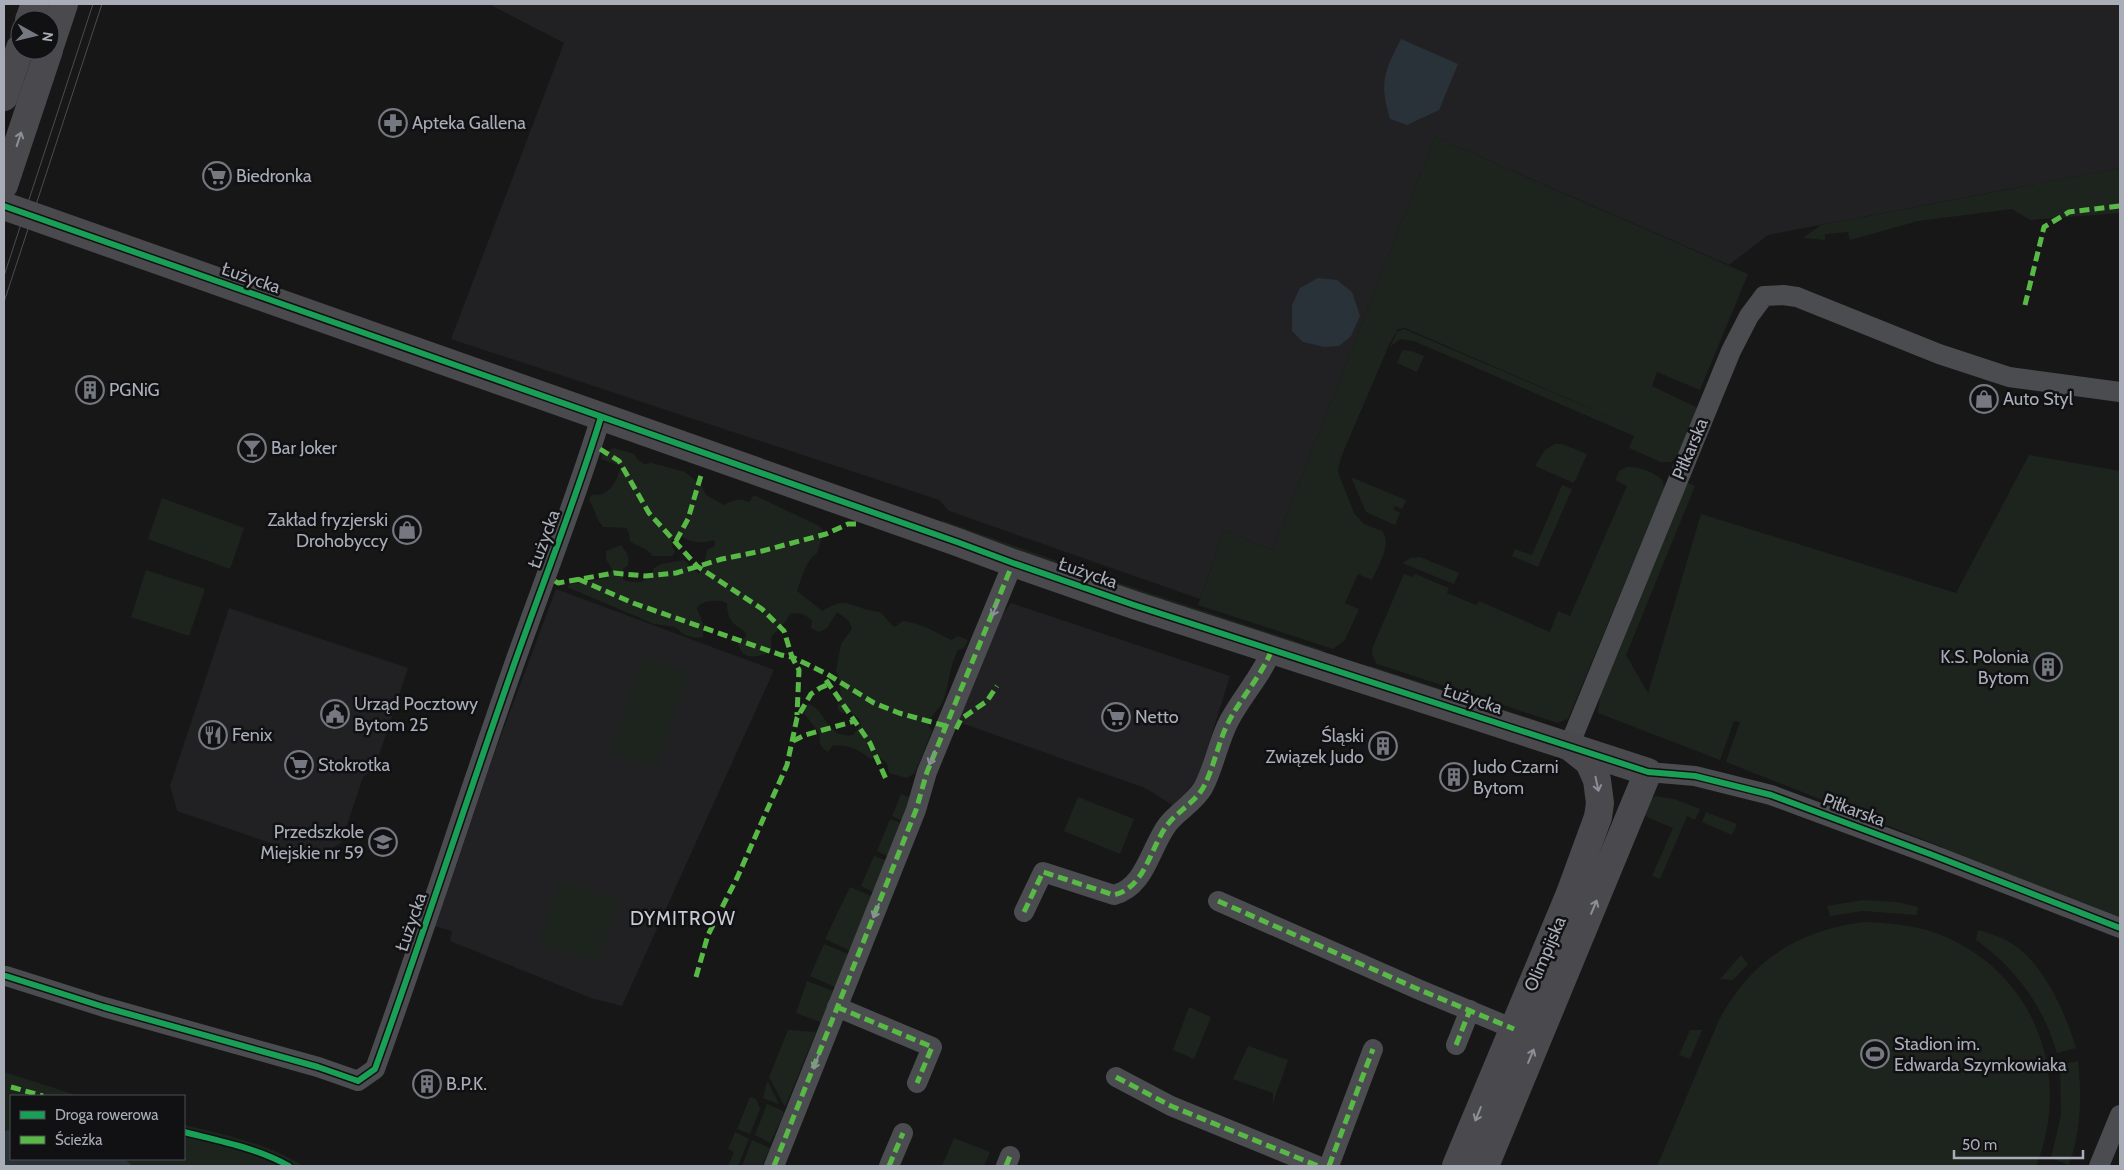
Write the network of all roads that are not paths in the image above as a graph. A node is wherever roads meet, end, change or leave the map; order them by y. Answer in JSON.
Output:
{"nodes":[{"id":1,"x":64,"y":4,"type":"edge"},
{"id":2,"x":60,"y":16,"type":"edge"},
{"id":3,"x":16,"y":60,"type":"edge"},
{"id":4,"x":46,"y":60,"type":"edge"},
{"id":5,"x":4,"y":96,"type":"edge"},
{"id":6,"x":4,"y":185,"type":"edge"},
{"id":7,"x":4,"y":206,"type":"edge"},
{"id":8,"x":2120,"y":392,"type":"edge"},
{"id":9,"x":601,"y":417,"type":"junction"},
{"id":10,"x":1013,"y":563,"type":"junction"},
{"id":11,"x":1272,"y":649,"type":"junction"},
{"id":12,"x":1569,"y":746,"type":"junction"},
{"id":13,"x":1648,"y":772,"type":"junction"},
{"id":14,"x":1218,"y":900,"type":"dead end"},
{"id":15,"x":1024,"y":912,"type":"dead end"},
{"id":16,"x":2120,"y":928,"type":"edge"},
{"id":17,"x":6,"y":976,"type":"dead end"},
{"id":18,"x":837,"y":1007,"type":"junction"},
{"id":19,"x":1470,"y":1010,"type":"junction"},
{"id":20,"x":1514,"y":1028,"type":"junction"},
{"id":21,"x":1456,"y":1045,"type":"dead end"},
{"id":22,"x":1373,"y":1049,"type":"dead end"},
{"id":23,"x":1116,"y":1077,"type":"dead end"},
{"id":24,"x":1506,"y":1081,"type":"junction"},
{"id":25,"x":917,"y":1083,"type":"dead end"},
{"id":26,"x":2120,"y":1115,"type":"edge"},
{"id":27,"x":903,"y":1133,"type":"dead end"},
{"id":28,"x":774,"y":1166,"type":"edge"},
{"id":29,"x":890,"y":1166,"type":"edge"},
{"id":30,"x":1318,"y":1166,"type":"edge"},
{"id":31,"x":1329,"y":1166,"type":"edge"},
{"id":32,"x":1456,"y":1166,"type":"edge"},
{"id":33,"x":1485,"y":1166,"type":"edge"},
{"id":34,"x":2099,"y":1166,"type":"edge"}],
"edges":[{"from":1,"to":2,"type":"street"},
{"from":3,"to":5,"type":"street"},
{"from":6,"to":4,"type":"street","one_way":true},
{"from":7,"to":9,"type":"street","name":"Łużycka"},
{"from":8,"to":12,"type":"street","name":"Piłkarska"},
{"from":9,"to":10,"type":"street","name":"Łużycka"},
{"from":9,"to":17,"type":"street","name":"Łużycka"},
{"from":10,"to":11,"type":"street","name":"Łużycka"},
{"from":10,"to":18,"type":"street","one_way":true},
{"from":11,"to":12,"type":"street","name":"Łużycka"},
{"from":11,"to":15,"type":"street"},
{"from":12,"to":13,"type":"street","name":"Piłkarska"},
{"from":12,"to":20,"type":"street","name":"Olimpijska","one_way":true},
{"from":13,"to":16,"type":"street","name":"Piłkarska"},
{"from":24,"to":13,"type":"street","name":"Olimpijska","one_way":true},
{"from":14,"to":19,"type":"street"},
{"from":18,"to":25,"type":"street"},
{"from":18,"to":28,"type":"street","one_way":true},
{"from":19,"to":20,"type":"street"},
{"from":19,"to":21,"type":"street"},
{"from":20,"to":24,"type":"street","name":"Olimpijska"},
{"from":22,"to":31,"type":"street"},
{"from":23,"to":30,"type":"street"},
{"from":24,"to":32,"type":"street","name":"Olimpijska","one_way":true},
{"from":24,"to":33,"type":"street","name":"Olimpijska"},
{"from":26,"to":34,"type":"street"},
{"from":27,"to":29,"type":"street"}]}
